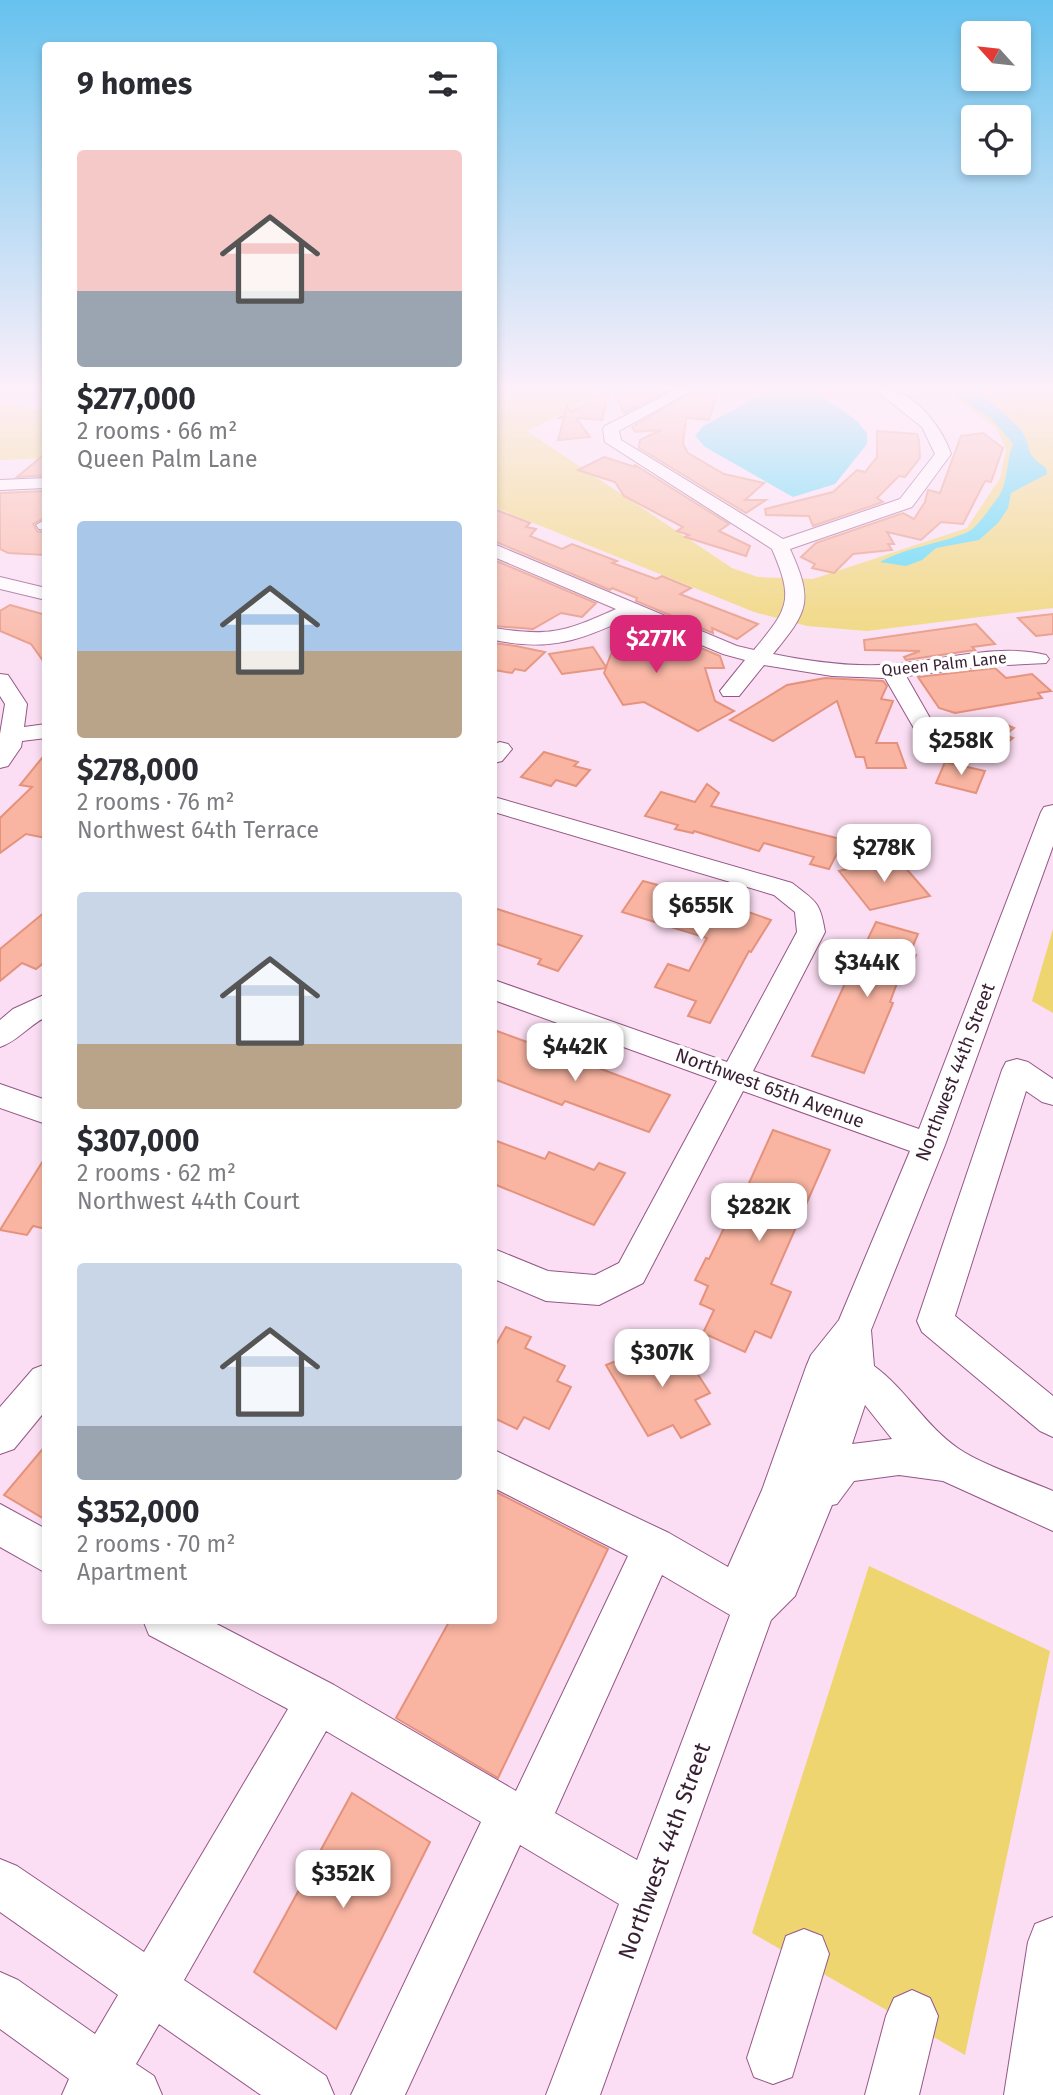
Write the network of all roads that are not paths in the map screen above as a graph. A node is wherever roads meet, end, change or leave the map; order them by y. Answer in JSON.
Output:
{"nodes":[{"id":1,"x":685,"y":488,"type":"edge"},
{"id":2,"x":918,"y":488,"type":"edge"},
{"id":3,"x":780,"y":546,"type":"junction"},
{"id":4,"x":497,"y":551,"type":"edge"},
{"id":5,"x":0,"y":583,"type":"edge"},
{"id":6,"x":42,"y":593,"type":"edge"},
{"id":7,"x":631,"y":608,"type":"junction"},
{"id":8,"x":497,"y":634,"type":"edge"},
{"id":9,"x":759,"y":658,"type":"junction"},
{"id":10,"x":1039,"y":659,"type":"dead end"},
{"id":11,"x":892,"y":671,"type":"junction"},
{"id":12,"x":0,"y":680,"type":"edge"},
{"id":13,"x":731,"y":691,"type":"dead end"},
{"id":14,"x":923,"y":724,"type":"dead end"},
{"id":15,"x":42,"y":731,"type":"edge"},
{"id":16,"x":11,"y":735,"type":"junction"},
{"id":17,"x":0,"y":761,"type":"edge"},
{"id":18,"x":497,"y":805,"type":"edge"},
{"id":19,"x":1053,"y":813,"type":"edge"},
{"id":20,"x":497,"y":991,"type":"edge"},
{"id":21,"x":42,"y":1006,"type":"edge"},
{"id":22,"x":0,"y":1036,"type":"edge"},
{"id":23,"x":735,"y":1076,"type":"junction"},
{"id":24,"x":1053,"y":1094,"type":"edge"},
{"id":25,"x":0,"y":1096,"type":"edge"},
{"id":26,"x":42,"y":1111,"type":"edge"},
{"id":27,"x":929,"y":1144,"type":"junction"},
{"id":28,"x":497,"y":1265,"type":"edge"},
{"id":29,"x":853,"y":1330,"type":"junction"},
{"id":30,"x":856,"y":1374,"type":"junction"},
{"id":31,"x":42,"y":1386,"type":"edge"},
{"id":32,"x":1048,"y":1406,"type":"edge"},
{"id":33,"x":0,"y":1436,"type":"edge"},
{"id":34,"x":946,"y":1463,"type":"junction"},
{"id":35,"x":497,"y":1469,"type":"edge"},
{"id":36,"x":814,"y":1501,"type":"junction"},
{"id":37,"x":1053,"y":1511,"type":"edge"},
{"id":38,"x":0,"y":1524,"type":"edge"},
{"id":39,"x":654,"y":1547,"type":"junction"},
{"id":40,"x":42,"y":1550,"type":"edge"},
{"id":41,"x":755,"y":1606,"type":"junction"},
{"id":42,"x":172,"y":1624,"type":"edge"},
{"id":43,"x":318,"y":1701,"type":"junction"},
{"id":44,"x":518,"y":1818,"type":"junction"},
{"id":45,"x":0,"y":1883,"type":"edge"},
{"id":46,"x":648,"y":1893,"type":"junction"},
{"id":47,"x":1053,"y":1942,"type":"edge"},
{"id":48,"x":804,"y":1954,"type":"dead end"},
{"id":49,"x":151,"y":1988,"type":"junction"},
{"id":50,"x":0,"y":1998,"type":"edge"},
{"id":51,"x":912,"y":2017,"type":"dead end"},
{"id":52,"x":773,"y":2058,"type":"dead end"},
{"id":53,"x":109,"y":2087,"type":"edge"},
{"id":54,"x":307,"y":2095,"type":"edge"},
{"id":55,"x":378,"y":2095,"type":"edge"},
{"id":56,"x":573,"y":2095,"type":"edge"},
{"id":57,"x":892,"y":2095,"type":"edge"},
{"id":58,"x":1031,"y":2095,"type":"edge"}],
"edges":[{"from":1,"to":3,"type":"street"},
{"from":2,"to":3,"type":"street"},
{"from":3,"to":9,"type":"street"},
{"from":4,"to":7,"type":"street","name":"Queen Palm Lane"},
{"from":5,"to":6,"type":"street"},
{"from":7,"to":8,"type":"street"},
{"from":7,"to":9,"type":"street","name":"Queen Palm Lane"},
{"from":9,"to":11,"type":"street","name":"Queen Palm Lane"},
{"from":9,"to":13,"type":"street"},
{"from":10,"to":11,"type":"street","name":"Queen Palm Lane"},
{"from":11,"to":14,"type":"street"},
{"from":12,"to":16,"type":"street"},
{"from":15,"to":16,"type":"street"},
{"from":16,"to":17,"type":"street"},
{"from":18,"to":23,"type":"street"},
{"from":19,"to":27,"type":"street","name":"Northwest 44th Street"},
{"from":20,"to":23,"type":"street","name":"Northwest 65th Avenue"},
{"from":21,"to":22,"type":"street"},
{"from":23,"to":27,"type":"street","name":"Northwest 65th Avenue"},
{"from":23,"to":28,"type":"street"},
{"from":24,"to":32,"type":"street"},
{"from":25,"to":26,"type":"street"},
{"from":27,"to":29,"type":"street","name":"Northwest 44th Street"},
{"from":29,"to":30,"type":"street","name":"Northwest 44th Street"},
{"from":29,"to":41,"type":"street","name":"Northwest 44th Street"},
{"from":30,"to":34,"type":"street"},
{"from":30,"to":36,"type":"street","name":"Northwest 44th Street"},
{"from":31,"to":33,"type":"street"},
{"from":34,"to":36,"type":"street"},
{"from":34,"to":37,"type":"street"},
{"from":35,"to":39,"type":"street"},
{"from":36,"to":41,"type":"street","name":"Northwest 44th Street"},
{"from":38,"to":40,"type":"street"},
{"from":39,"to":41,"type":"street"},
{"from":39,"to":44,"type":"street"},
{"from":41,"to":46,"type":"street","name":"Northwest 44th Street"},
{"from":42,"to":43,"type":"street"},
{"from":43,"to":44,"type":"street"},
{"from":43,"to":49,"type":"street"},
{"from":44,"to":46,"type":"street"},
{"from":44,"to":55,"type":"street"},
{"from":45,"to":49,"type":"street"},
{"from":46,"to":56,"type":"street","name":"Northwest 44th Street"},
{"from":47,"to":58,"type":"street"},
{"from":48,"to":52,"type":"street"},
{"from":49,"to":53,"type":"street"},
{"from":49,"to":54,"type":"street"},
{"from":50,"to":53,"type":"street"},
{"from":51,"to":57,"type":"street"}]}
